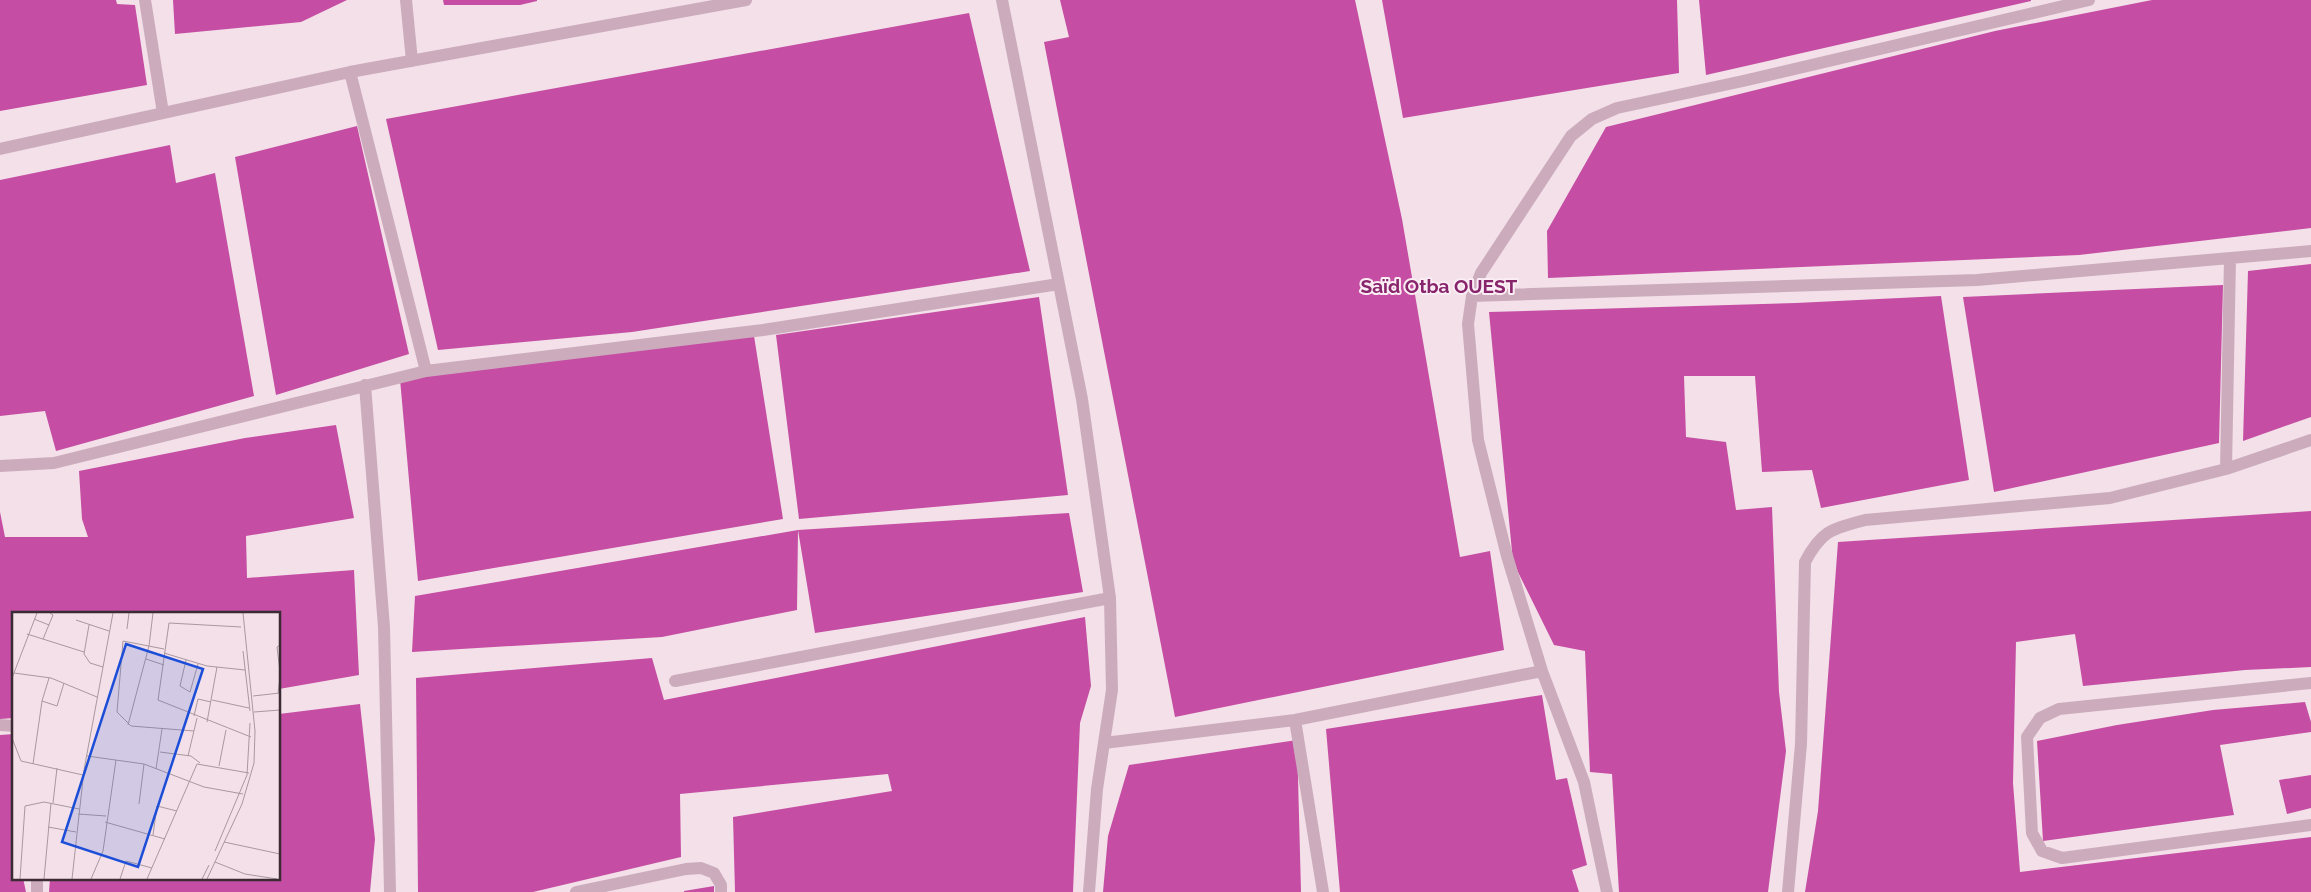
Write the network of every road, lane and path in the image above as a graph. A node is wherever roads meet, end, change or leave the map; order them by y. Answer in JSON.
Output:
{"nodes":[{"id":1,"x":145,"y":0,"type":"edge"},
{"id":2,"x":406,"y":0,"type":"edge"},
{"id":3,"x":746,"y":0,"type":"edge"},
{"id":4,"x":1002,"y":0,"type":"edge"},
{"id":5,"x":2089,"y":0,"type":"edge"},
{"id":6,"x":412,"y":61,"type":"junction"},
{"id":7,"x":350,"y":72,"type":"junction"},
{"id":8,"x":163,"y":113,"type":"junction"},
{"id":9,"x":0,"y":149,"type":"edge"},
{"id":10,"x":2311,"y":251,"type":"edge"},
{"id":11,"x":2230,"y":258,"type":"junction"},
{"id":12,"x":1059,"y":284,"type":"junction"},
{"id":13,"x":1472,"y":296,"type":"junction"},
{"id":14,"x":426,"y":371,"type":"junction"},
{"id":15,"x":365,"y":385,"type":"junction"},
{"id":16,"x":2311,"y":440,"type":"edge"},
{"id":17,"x":0,"y":466,"type":"edge"},
{"id":18,"x":2226,"y":469,"type":"junction"},
{"id":19,"x":1110,"y":598,"type":"junction"},
{"id":20,"x":1542,"y":671,"type":"junction"},
{"id":21,"x":675,"y":681,"type":"dead end"},
{"id":22,"x":2311,"y":683,"type":"edge"},
{"id":23,"x":1295,"y":720,"type":"junction"},
{"id":24,"x":1104,"y":743,"type":"junction"},
{"id":25,"x":2311,"y":824,"type":"edge"},
{"id":26,"x":390,"y":892,"type":"edge"},
{"id":27,"x":576,"y":892,"type":"edge"},
{"id":28,"x":721,"y":892,"type":"edge"},
{"id":29,"x":1089,"y":892,"type":"edge"},
{"id":30,"x":1323,"y":892,"type":"edge"},
{"id":31,"x":1607,"y":892,"type":"edge"},
{"id":32,"x":1788,"y":892,"type":"edge"}],
"edges":[{"from":1,"to":8,"type":"street"},
{"from":2,"to":6,"type":"street"},
{"from":3,"to":6,"type":"street"},
{"from":4,"to":12,"type":"street"},
{"from":5,"to":13,"type":"street"},
{"from":6,"to":7,"type":"street"},
{"from":7,"to":8,"type":"street"},
{"from":7,"to":14,"type":"street"},
{"from":8,"to":9,"type":"street"},
{"from":10,"to":11,"type":"street"},
{"from":11,"to":13,"type":"street"},
{"from":11,"to":18,"type":"street"},
{"from":12,"to":14,"type":"street"},
{"from":12,"to":19,"type":"street"},
{"from":13,"to":20,"type":"street"},
{"from":14,"to":15,"type":"street"},
{"from":15,"to":17,"type":"street"},
{"from":15,"to":26,"type":"street"},
{"from":16,"to":18,"type":"street"},
{"from":18,"to":32,"type":"street"},
{"from":19,"to":21,"type":"street"},
{"from":19,"to":24,"type":"street"},
{"from":20,"to":23,"type":"street"},
{"from":20,"to":31,"type":"street"},
{"from":22,"to":25,"type":"street"},
{"from":23,"to":24,"type":"street"},
{"from":23,"to":30,"type":"street"},
{"from":24,"to":29,"type":"street"},
{"from":27,"to":28,"type":"street"}]}
